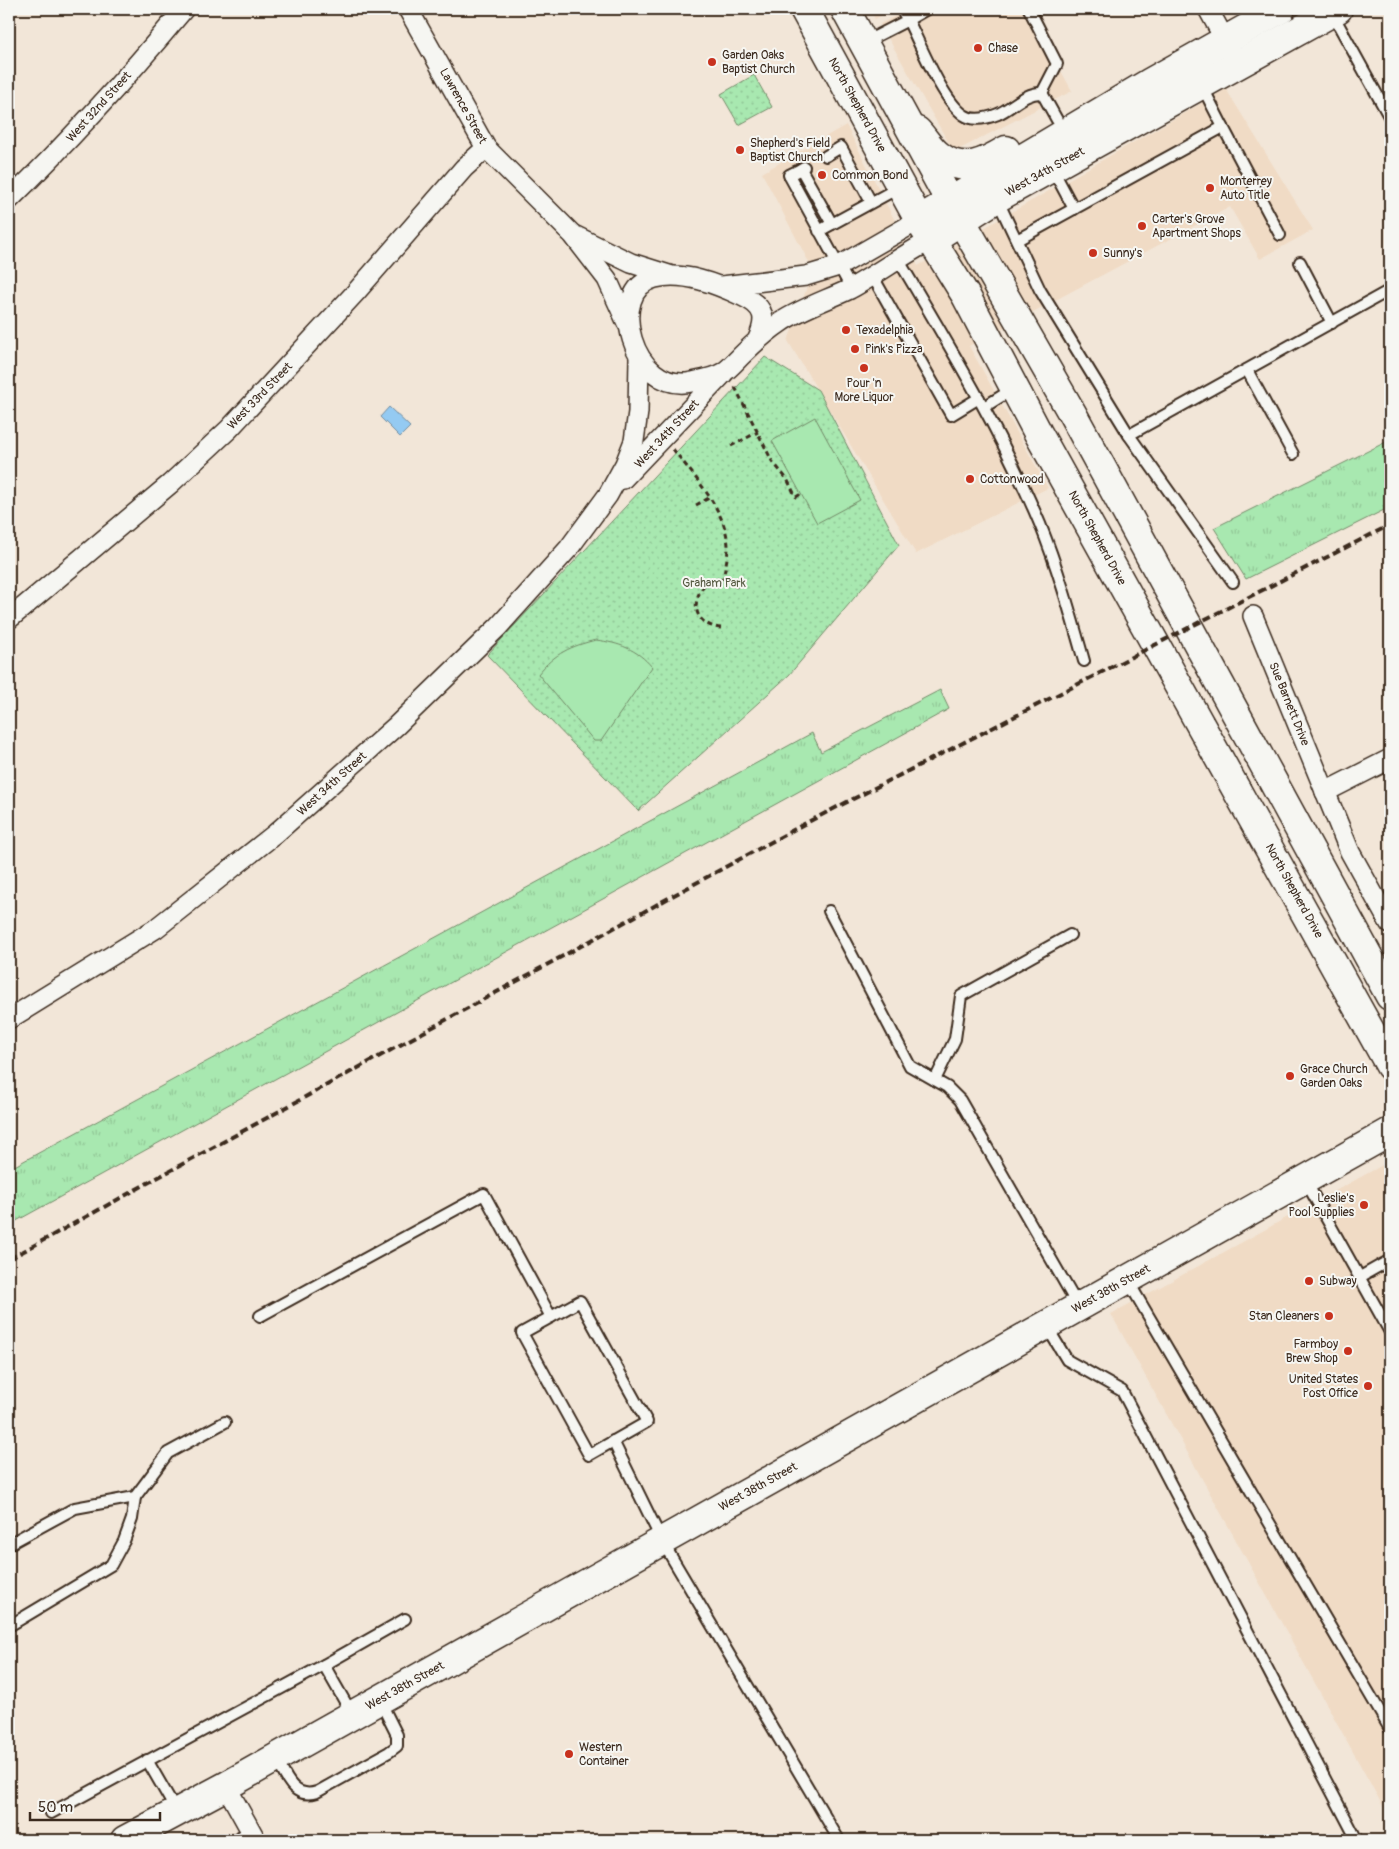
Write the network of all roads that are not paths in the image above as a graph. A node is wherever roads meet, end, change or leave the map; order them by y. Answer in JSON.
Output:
{"nodes":[{"id":1,"x":184,"y":9,"type":"edge"},
{"id":2,"x":408,"y":9,"type":"edge"},
{"id":3,"x":804,"y":9,"type":"edge"},
{"id":4,"x":845,"y":9,"type":"edge"},
{"id":5,"x":901,"y":9,"type":"edge"},
{"id":6,"x":926,"y":9,"type":"edge"},
{"id":7,"x":1029,"y":9,"type":"edge"},
{"id":8,"x":1208,"y":9,"type":"edge"},
{"id":9,"x":1281,"y":9,"type":"edge"},
{"id":10,"x":1335,"y":10,"type":"edge"},
{"id":11,"x":908,"y":20,"type":"junction"},
{"id":12,"x":1225,"y":40,"type":"junction"},
{"id":13,"x":864,"y":43,"type":"junction"},
{"id":14,"x":1239,"y":65,"type":"junction"},
{"id":15,"x":1149,"y":83,"type":"junction"},
{"id":16,"x":1202,"y":86,"type":"junction"},
{"id":17,"x":1042,"y":93,"type":"junction"},
{"id":18,"x":1390,"y":118,"type":"edge"},
{"id":19,"x":906,"y":119,"type":"junction"},
{"id":20,"x":1057,"y":120,"type":"junction"},
{"id":21,"x":1223,"y":127,"type":"junction"},
{"id":22,"x":486,"y":148,"type":"junction"},
{"id":23,"x":826,"y":156,"type":"dead end"},
{"id":24,"x":1052,"y":168,"type":"junction"},
{"id":25,"x":901,"y":186,"type":"junction"},
{"id":26,"x":997,"y":198,"type":"junction"},
{"id":27,"x":9,"y":200,"type":"edge"},
{"id":28,"x":871,"y":202,"type":"junction"},
{"id":29,"x":1074,"y":209,"type":"junction"},
{"id":30,"x":957,"y":211,"type":"junction"},
{"id":31,"x":832,"y":224,"type":"junction"},
{"id":32,"x":925,"y":230,"type":"junction"},
{"id":33,"x":819,"y":231,"type":"junction"},
{"id":34,"x":573,"y":235,"type":"junction"},
{"id":35,"x":1280,"y":235,"type":"dead end"},
{"id":36,"x":1017,"y":240,"type":"junction"},
{"id":37,"x":898,"y":259,"type":"junction"},
{"id":38,"x":1300,"y":262,"type":"dead end"},
{"id":39,"x":838,"y":266,"type":"junction"},
{"id":40,"x":671,"y":275,"type":"junction"},
{"id":41,"x":872,"y":275,"type":"junction"},
{"id":42,"x":721,"y":286,"type":"junction"},
{"id":43,"x":851,"y":288,"type":"junction"},
{"id":44,"x":1390,"y":290,"type":"edge"},
{"id":45,"x":1332,"y":323,"type":"junction"},
{"id":46,"x":628,"y":324,"type":"junction"},
{"id":47,"x":757,"y":341,"type":"junction"},
{"id":48,"x":639,"y":358,"type":"junction"},
{"id":49,"x":1246,"y":370,"type":"junction"},
{"id":50,"x":724,"y":372,"type":"junction"},
{"id":51,"x":1014,"y":388,"type":"junction"},
{"id":52,"x":981,"y":402,"type":"junction"},
{"id":53,"x":1128,"y":435,"type":"junction"},
{"id":54,"x":1293,"y":454,"type":"dead end"},
{"id":55,"x":608,"y":495,"type":"junction"},
{"id":56,"x":1233,"y":582,"type":"dead end"},
{"id":57,"x":1253,"y":616,"type":"dead end"},
{"id":58,"x":9,"y":619,"type":"edge"},
{"id":59,"x":1084,"y":661,"type":"dead end"},
{"id":60,"x":1390,"y":759,"type":"edge"},
{"id":61,"x":1325,"y":792,"type":"junction"},
{"id":62,"x":829,"y":911,"type":"dead end"},
{"id":63,"x":1390,"y":924,"type":"edge"},
{"id":64,"x":1070,"y":935,"type":"dead end"},
{"id":65,"x":1390,"y":996,"type":"edge"},
{"id":66,"x":9,"y":1019,"type":"edge"},
{"id":67,"x":1390,"y":1066,"type":"edge"},
{"id":68,"x":935,"y":1080,"type":"junction"},
{"id":69,"x":1390,"y":1132,"type":"edge"},
{"id":70,"x":1305,"y":1180,"type":"junction"},
{"id":71,"x":1390,"y":1260,"type":"edge"},
{"id":72,"x":1360,"y":1277,"type":"junction"},
{"id":73,"x":1128,"y":1280,"type":"junction"},
{"id":74,"x":1079,"y":1307,"type":"junction"},
{"id":75,"x":260,"y":1316,"type":"dead end"},
{"id":76,"x":551,"y":1317,"type":"junction"},
{"id":77,"x":1046,"y":1325,"type":"junction"},
{"id":78,"x":1390,"y":1332,"type":"edge"},
{"id":79,"x":225,"y":1422,"type":"dead end"},
{"id":80,"x":613,"y":1441,"type":"junction"},
{"id":81,"x":135,"y":1497,"type":"junction"},
{"id":82,"x":662,"y":1541,"type":"junction"},
{"id":83,"x":9,"y":1544,"type":"edge"},
{"id":84,"x":405,"y":1619,"type":"dead end"},
{"id":85,"x":9,"y":1626,"type":"edge"},
{"id":86,"x":324,"y":1665,"type":"junction"},
{"id":87,"x":380,"y":1700,"type":"junction"},
{"id":88,"x":353,"y":1715,"type":"junction"},
{"id":89,"x":1390,"y":1729,"type":"edge"},
{"id":90,"x":276,"y":1758,"type":"junction"},
{"id":91,"x":148,"y":1760,"type":"junction"},
{"id":92,"x":226,"y":1786,"type":"junction"},
{"id":93,"x":51,"y":1813,"type":"dead end"},
{"id":94,"x":178,"y":1813,"type":"junction"},
{"id":95,"x":253,"y":1836,"type":"edge"},
{"id":96,"x":131,"y":1839,"type":"edge"},
{"id":97,"x":234,"y":1840,"type":"edge"},
{"id":98,"x":840,"y":1840,"type":"edge"},
{"id":99,"x":1357,"y":1840,"type":"edge"}],
"edges":[{"from":1,"to":27,"type":"street","name":"West 32nd Street"},
{"from":2,"to":22,"type":"street","name":"Lawrence Street"},
{"from":3,"to":25,"type":"main road","name":"North Shepherd Drive"},
{"from":4,"to":13,"type":"main road"},
{"from":5,"to":11,"type":"lane"},
{"from":6,"to":11,"type":"lane"},
{"from":7,"to":17,"type":"lane"},
{"from":8,"to":12,"type":"street"},
{"from":9,"to":12,"type":"main road","name":"West 34th Street"},
{"from":10,"to":14,"type":"main road","name":"West 34th Street"},
{"from":10,"to":18,"type":"lane"},
{"from":11,"to":13,"type":"lane"},
{"from":11,"to":17,"type":"lane"},
{"from":12,"to":14,"type":"street"},
{"from":12,"to":15,"type":"main road","name":"West 34th Street"},
{"from":13,"to":19,"type":"main road"},
{"from":14,"to":16,"type":"main road","name":"West 34th Street"},
{"from":15,"to":20,"type":"main road"},
{"from":15,"to":30,"type":"main road","name":"West 34th Street"},
{"from":16,"to":21,"type":"lane"},
{"from":16,"to":24,"type":"main road","name":"West 34th Street"},
{"from":17,"to":20,"type":"lane"},
{"from":19,"to":20,"type":"main road"},
{"from":19,"to":30,"type":"main road"},
{"from":21,"to":29,"type":"lane"},
{"from":21,"to":35,"type":"lane"},
{"from":22,"to":34,"type":"street","name":"Lawrence Street"},
{"from":22,"to":58,"type":"street","name":"West 33rd Street"},
{"from":23,"to":28,"type":"lane"},
{"from":24,"to":26,"type":"main road","name":"West 34th Street"},
{"from":24,"to":29,"type":"lane"},
{"from":25,"to":28,"type":"lane"},
{"from":25,"to":32,"type":"main road","name":"North Shepherd Drive"},
{"from":26,"to":30,"type":"main road","name":"West 34th Street"},
{"from":26,"to":36,"type":"lane"},
{"from":28,"to":31,"type":"lane"},
{"from":29,"to":36,"type":"lane"},
{"from":30,"to":32,"type":"main road","name":"West 34th Street"},
{"from":30,"to":65,"type":"main road"},
{"from":31,"to":33,"type":"lane"},
{"from":31,"to":33,"type":"lane"},
{"from":32,"to":37,"type":"street","name":"West 34th Street"},
{"from":32,"to":39,"type":"street","name":"West 34th Street"},
{"from":32,"to":51,"type":"main road","name":"North Shepherd Drive"},
{"from":33,"to":39,"type":"lane"},
{"from":34,"to":40,"type":"street","name":"Lawrence Street"},
{"from":34,"to":46,"type":"street","name":"Lawrence Street"},
{"from":36,"to":53,"type":"lane"},
{"from":37,"to":41,"type":"street","name":"West 34th Street"},
{"from":37,"to":52,"type":"lane"},
{"from":38,"to":45,"type":"lane"},
{"from":39,"to":42,"type":"street","name":"West 34th Street"},
{"from":39,"to":43,"type":"lane"},
{"from":40,"to":42,"type":"street"},
{"from":40,"to":46,"type":"street"},
{"from":41,"to":43,"type":"street","name":"West 34th Street"},
{"from":41,"to":52,"type":"lane"},
{"from":42,"to":47,"type":"street"},
{"from":43,"to":47,"type":"street","name":"West 34th Street"},
{"from":44,"to":45,"type":"lane"},
{"from":45,"to":49,"type":"lane"},
{"from":46,"to":48,"type":"street"},
{"from":47,"to":50,"type":"street"},
{"from":48,"to":50,"type":"street"},
{"from":48,"to":55,"type":"street","name":"West 34th Street"},
{"from":49,"to":53,"type":"lane"},
{"from":49,"to":54,"type":"lane"},
{"from":50,"to":55,"type":"street","name":"West 34th Street"},
{"from":51,"to":52,"type":"lane"},
{"from":51,"to":67,"type":"main road","name":"North Shepherd Drive"},
{"from":52,"to":59,"type":"lane"},
{"from":53,"to":56,"type":"lane"},
{"from":55,"to":66,"type":"street","name":"West 34th Street"},
{"from":57,"to":61,"type":"street","name":"Sue Barnett Drive"},
{"from":60,"to":61,"type":"street"},
{"from":61,"to":63,"type":"street","name":"Sue Barnett Drive"},
{"from":62,"to":68,"type":"lane"},
{"from":64,"to":68,"type":"lane"},
{"from":68,"to":74,"type":"lane"},
{"from":69,"to":70,"type":"main road","name":"West 38th Street"},
{"from":70,"to":72,"type":"lane"},
{"from":70,"to":73,"type":"main road","name":"West 38th Street"},
{"from":71,"to":72,"type":"lane"},
{"from":72,"to":78,"type":"lane"},
{"from":73,"to":74,"type":"main road","name":"West 38th Street"},
{"from":73,"to":89,"type":"lane"},
{"from":74,"to":77,"type":"main road","name":"West 38th Street"},
{"from":75,"to":76,"type":"lane"},
{"from":76,"to":80,"type":"lane"},
{"from":76,"to":80,"type":"lane"},
{"from":77,"to":82,"type":"main road","name":"West 38th Street"},
{"from":77,"to":99,"type":"lane"},
{"from":79,"to":81,"type":"lane"},
{"from":80,"to":82,"type":"lane"},
{"from":81,"to":83,"type":"lane"},
{"from":81,"to":85,"type":"lane"},
{"from":82,"to":87,"type":"main road","name":"West 38th Street"},
{"from":82,"to":98,"type":"lane"},
{"from":84,"to":86,"type":"lane"},
{"from":86,"to":88,"type":"lane"},
{"from":86,"to":91,"type":"lane"},
{"from":87,"to":88,"type":"main road","name":"West 38th Street"},
{"from":87,"to":90,"type":"lane"},
{"from":88,"to":90,"type":"main road","name":"West 38th Street"},
{"from":90,"to":92,"type":"main road","name":"West 38th Street"},
{"from":91,"to":93,"type":"lane"},
{"from":91,"to":94,"type":"lane"},
{"from":92,"to":94,"type":"main road","name":"West 38th Street"},
{"from":92,"to":95,"type":"street"},
{"from":94,"to":96,"type":"main road","name":"West 38th Street"},
{"from":95,"to":97,"type":"lane"}]}
